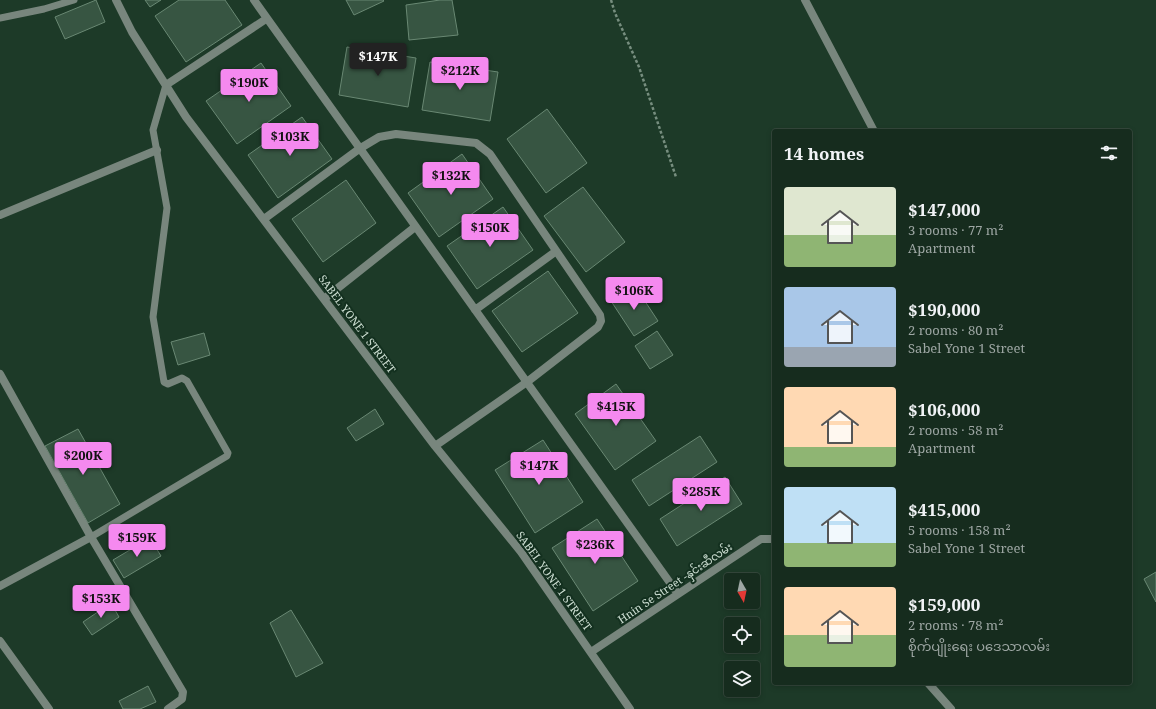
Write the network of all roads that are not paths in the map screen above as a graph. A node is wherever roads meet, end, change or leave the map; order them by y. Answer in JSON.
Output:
{"nodes":[{"id":1,"x":74,"y":0,"type":"edge"},
{"id":2,"x":116,"y":0,"type":"edge"},
{"id":3,"x":254,"y":0,"type":"edge"},
{"id":4,"x":805,"y":0,"type":"edge"},
{"id":5,"x":0,"y":18,"type":"edge"},
{"id":6,"x":266,"y":19,"type":"junction"},
{"id":7,"x":166,"y":85,"type":"junction"},
{"id":8,"x":873,"y":129,"type":"edge"},
{"id":9,"x":359,"y":149,"type":"junction"},
{"id":10,"x":157,"y":150,"type":"junction"},
{"id":11,"x":0,"y":215,"type":"edge"},
{"id":12,"x":264,"y":219,"type":"junction"},
{"id":13,"x":415,"y":227,"type":"junction"},
{"id":14,"x":556,"y":252,"type":"junction"},
{"id":15,"x":324,"y":298,"type":"junction"},
{"id":16,"x":475,"y":310,"type":"junction"},
{"id":17,"x":0,"y":374,"type":"edge"},
{"id":18,"x":526,"y":382,"type":"junction"},
{"id":19,"x":435,"y":446,"type":"junction"},
{"id":20,"x":91,"y":537,"type":"junction"},
{"id":21,"x":772,"y":539,"type":"edge"},
{"id":22,"x":0,"y":586,"type":"edge"},
{"id":23,"x":678,"y":594,"type":"junction"},
{"id":24,"x":0,"y":641,"type":"edge"},
{"id":25,"x":591,"y":652,"type":"junction"},
{"id":26,"x":930,"y":685,"type":"edge"},
{"id":27,"x":49,"y":709,"type":"edge"},
{"id":28,"x":168,"y":709,"type":"edge"},
{"id":29,"x":630,"y":709,"type":"edge"},
{"id":30,"x":951,"y":709,"type":"edge"}],
"edges":[{"from":1,"to":5,"type":"lane"},
{"from":2,"to":7,"type":"street","name":"SABEL YONE 1 STREET"},
{"from":3,"to":6,"type":"street"},
{"from":4,"to":8,"type":"street"},
{"from":6,"to":7,"type":"street"},
{"from":6,"to":9,"type":"street"},
{"from":7,"to":10,"type":"lane"},
{"from":7,"to":12,"type":"street","name":"SABEL YONE 1 STREET"},
{"from":9,"to":12,"type":"street"},
{"from":9,"to":13,"type":"street"},
{"from":9,"to":14,"type":"street"},
{"from":10,"to":11,"type":"street"},
{"from":10,"to":20,"type":"lane"},
{"from":12,"to":15,"type":"street","name":"SABEL YONE 1 STREET"},
{"from":13,"to":15,"type":"street"},
{"from":13,"to":16,"type":"street"},
{"from":14,"to":16,"type":"street"},
{"from":14,"to":18,"type":"street"},
{"from":15,"to":19,"type":"street","name":"SABEL YONE 1 STREET"},
{"from":16,"to":18,"type":"street"},
{"from":17,"to":20,"type":"street"},
{"from":18,"to":19,"type":"street"},
{"from":18,"to":23,"type":"street"},
{"from":19,"to":25,"type":"street","name":"SABEL YONE 1 STREET"},
{"from":20,"to":22,"type":"street"},
{"from":20,"to":28,"type":"street"},
{"from":21,"to":23,"type":"street","name":"Hnin Se Street -နှင်းဆီလမ်း"},
{"from":23,"to":25,"type":"street","name":"Hnin Se Street -နှင်းဆီလမ်း"},
{"from":24,"to":27,"type":"street"},
{"from":25,"to":29,"type":"street","name":"SABEL YONE 1 STREET"},
{"from":26,"to":30,"type":"street"}]}
